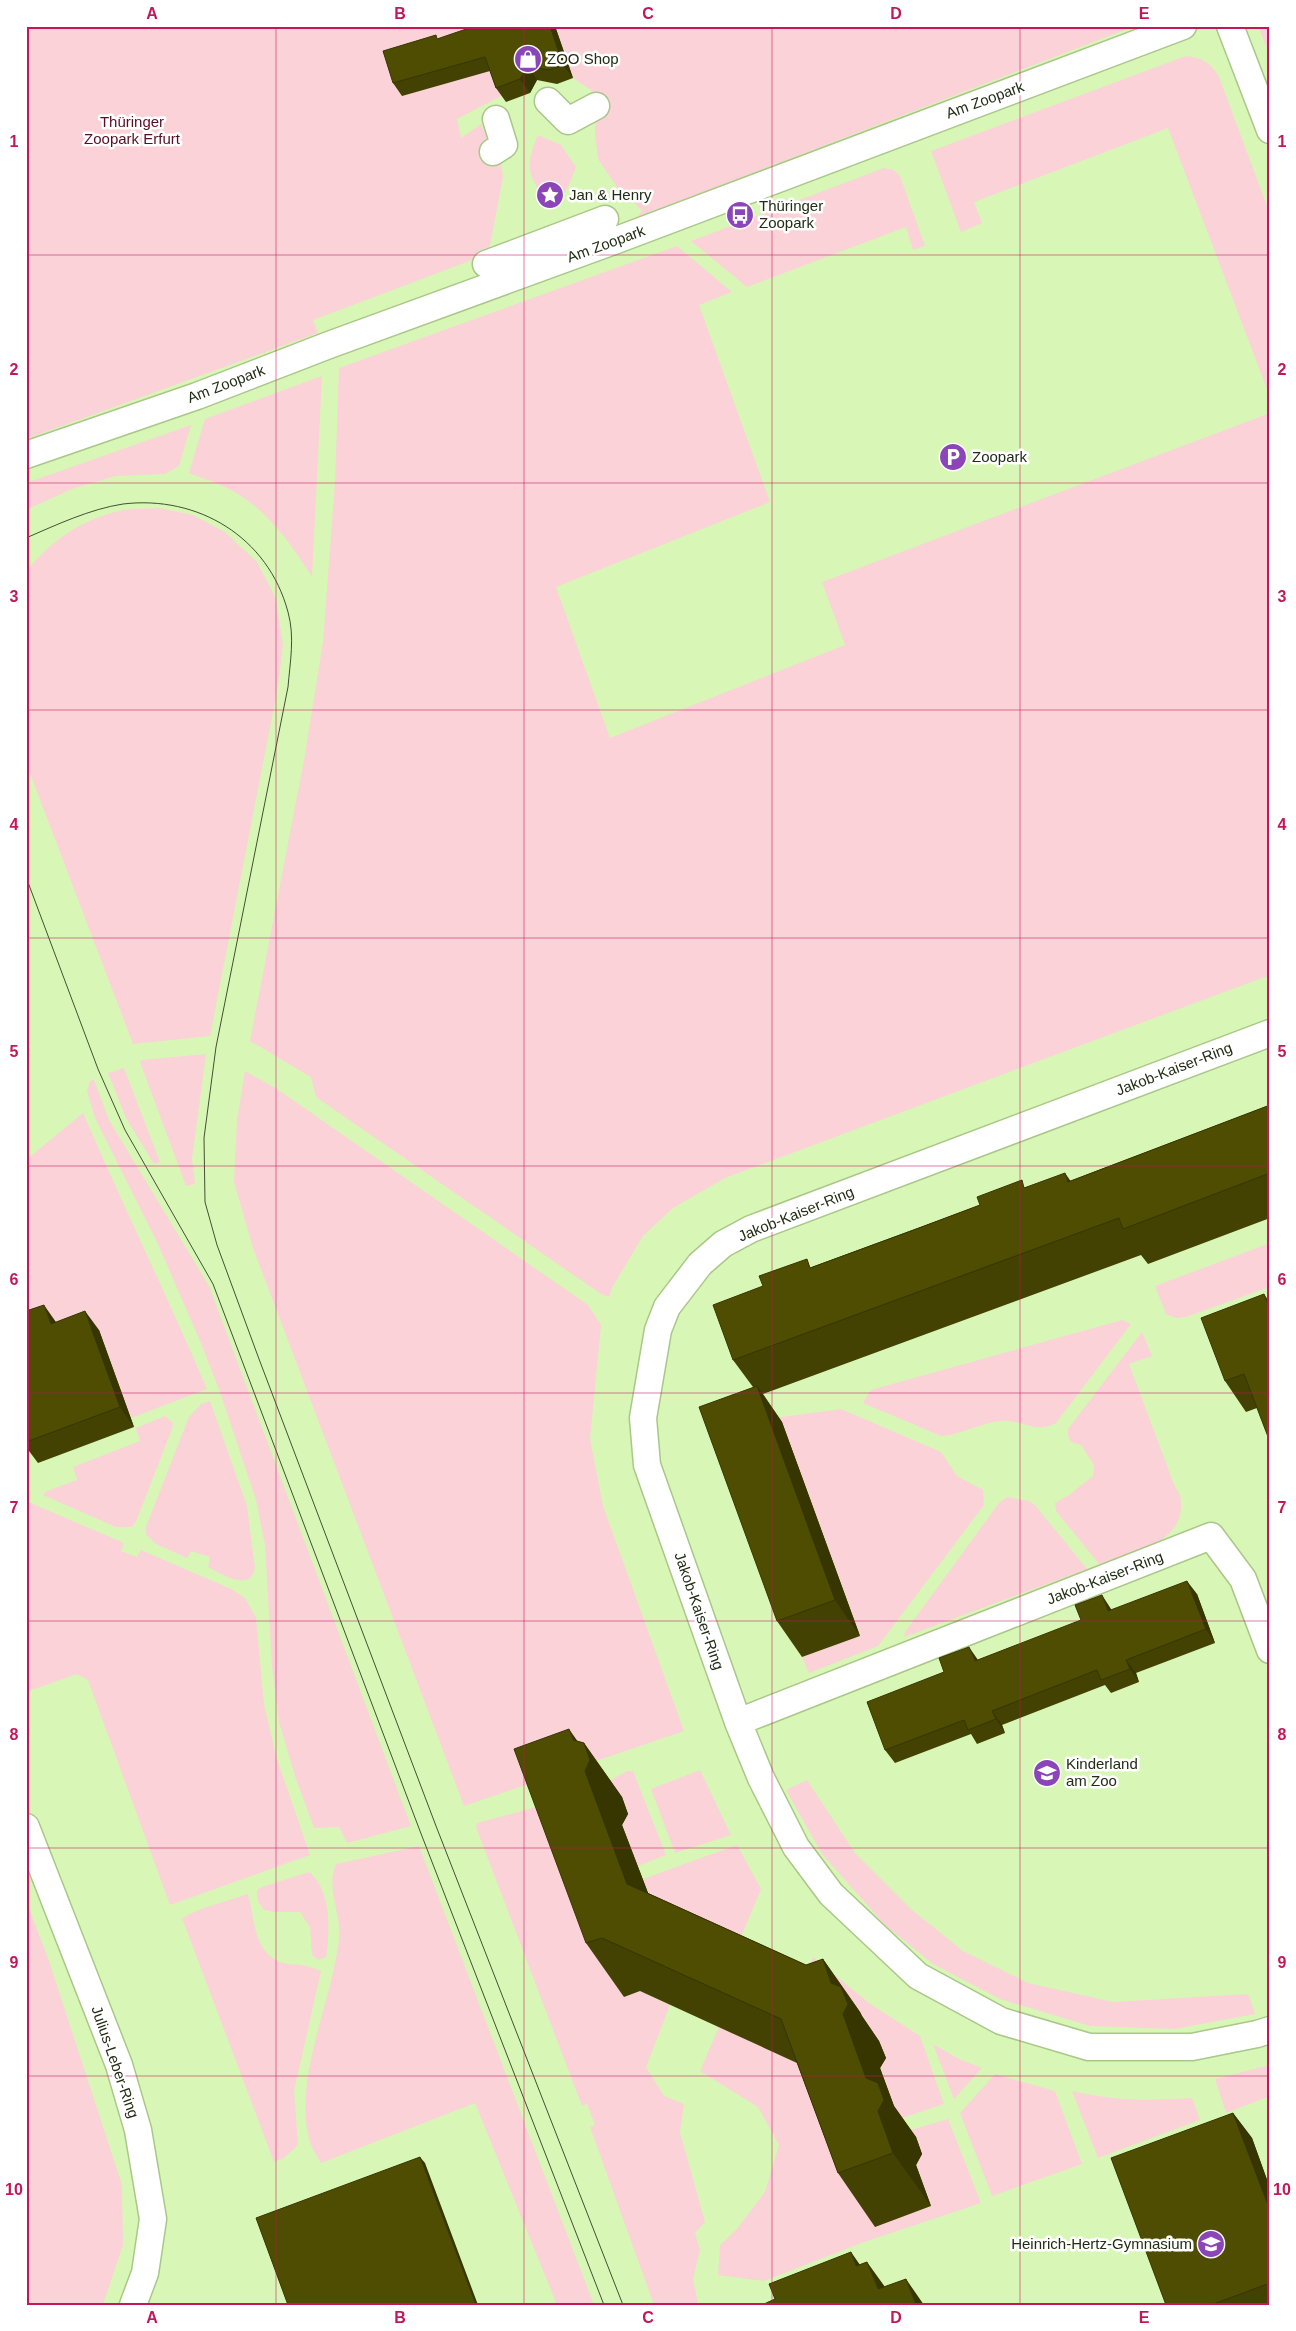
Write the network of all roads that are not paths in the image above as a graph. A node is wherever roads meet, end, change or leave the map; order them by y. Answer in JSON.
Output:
{"nodes":[{"id":1,"x":1183,"y":26,"type":"edge"},
{"id":2,"x":1231,"y":28,"type":"edge"},
{"id":3,"x":548,"y":101,"type":"dead end"},
{"id":4,"x":596,"y":106,"type":"dead end"},
{"id":5,"x":496,"y":119,"type":"dead end"},
{"id":6,"x":1270,"y":130,"type":"edge"},
{"id":7,"x":493,"y":152,"type":"dead end"},
{"id":8,"x":605,"y":219,"type":"dead end"},
{"id":9,"x":486,"y":264,"type":"dead end"},
{"id":10,"x":26,"y":456,"type":"edge"},
{"id":11,"x":1270,"y":1033,"type":"edge"},
{"id":12,"x":1270,"y":1650,"type":"edge"},
{"id":13,"x":738,"y":1722,"type":"junction"},
{"id":14,"x":26,"y":1827,"type":"edge"},
{"id":15,"x":1270,"y":2030,"type":"edge"},
{"id":16,"x":133,"y":2305,"type":"edge"}],
"edges":[{"from":1,"to":10,"type":"street","name":"Am Zoopark"},
{"from":2,"to":6,"type":"street"},
{"from":3,"to":4,"type":"street"},
{"from":5,"to":7,"type":"street"},
{"from":8,"to":9,"type":"street","name":"Am Zoopark"},
{"from":11,"to":13,"type":"street","name":"Jakob-Kaiser-Ring"},
{"from":12,"to":13,"type":"street","name":"Jakob-Kaiser-Ring"},
{"from":13,"to":15,"type":"street","name":"Jakob-Kaiser-Ring"},
{"from":14,"to":16,"type":"street","name":"Julius-Leber-Ring"}]}
